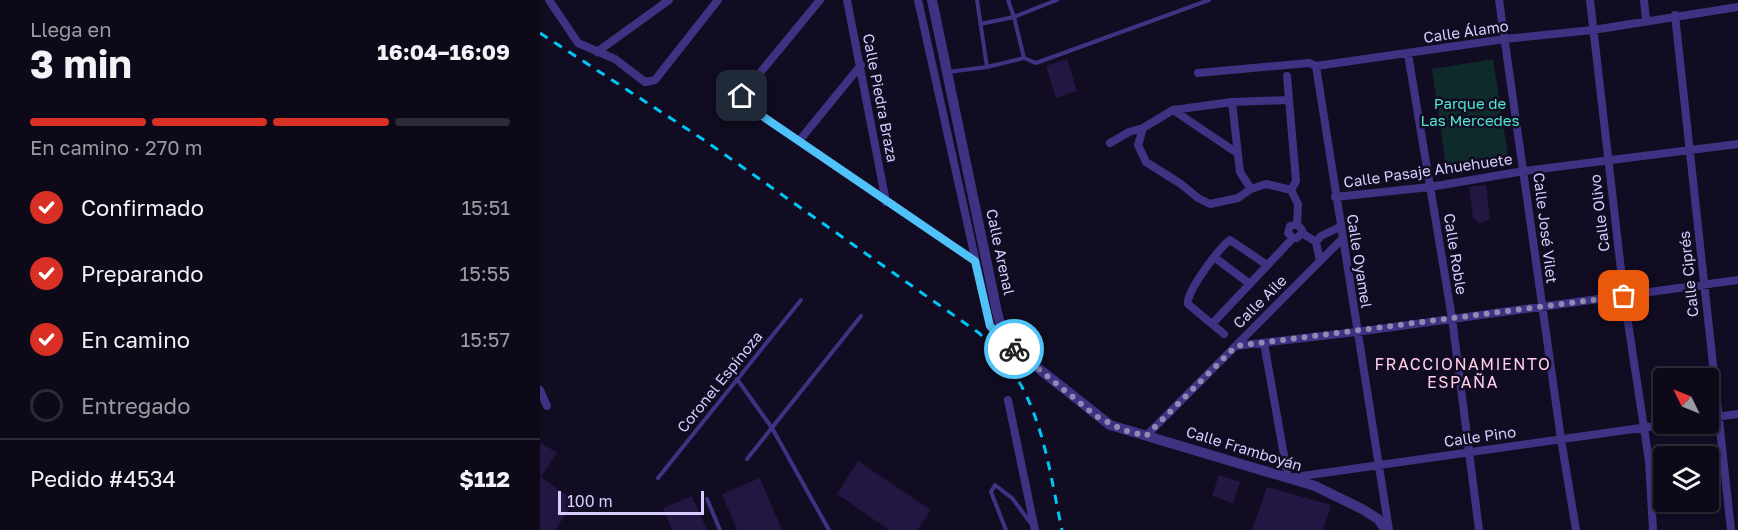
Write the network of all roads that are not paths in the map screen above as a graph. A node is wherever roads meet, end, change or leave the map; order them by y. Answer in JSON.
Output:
{"nodes":[{"id":1,"x":549,"y":0,"type":"edge"},
{"id":2,"x":669,"y":0,"type":"edge"},
{"id":3,"x":718,"y":0,"type":"edge"},
{"id":4,"x":820,"y":0,"type":"edge"},
{"id":5,"x":847,"y":0,"type":"edge"},
{"id":6,"x":918,"y":0,"type":"edge"},
{"id":7,"x":932,"y":0,"type":"edge"},
{"id":8,"x":977,"y":0,"type":"edge"},
{"id":9,"x":1008,"y":0,"type":"edge"},
{"id":10,"x":1057,"y":0,"type":"edge"},
{"id":11,"x":1209,"y":0,"type":"edge"},
{"id":12,"x":1499,"y":0,"type":"edge"},
{"id":13,"x":1590,"y":0,"type":"edge"},
{"id":14,"x":1644,"y":0,"type":"edge"},
{"id":15,"x":1738,"y":7,"type":"edge"},
{"id":16,"x":1674,"y":15,"type":"junction"},
{"id":17,"x":1014,"y":17,"type":"junction"},
{"id":18,"x":1646,"y":20,"type":"junction"},
{"id":19,"x":981,"y":24,"type":"junction"},
{"id":20,"x":1593,"y":30,"type":"junction"},
{"id":21,"x":1505,"y":39,"type":"junction"},
{"id":22,"x":597,"y":52,"type":"junction"},
{"id":23,"x":1408,"y":54,"type":"junction"},
{"id":24,"x":1024,"y":58,"type":"junction"},
{"id":25,"x":861,"y":65,"type":"junction"},
{"id":26,"x":1316,"y":66,"type":"junction"},
{"id":27,"x":987,"y":67,"type":"junction"},
{"id":28,"x":947,"y":72,"type":"junction"},
{"id":29,"x":1198,"y":73,"type":"dead end"},
{"id":30,"x":1287,"y":76,"type":"dead end"},
{"id":31,"x":1288,"y":99,"type":"junction"},
{"id":32,"x":1232,"y":102,"type":"junction"},
{"id":33,"x":1173,"y":110,"type":"junction"},
{"id":34,"x":1143,"y":128,"type":"junction"},
{"id":35,"x":799,"y":141,"type":"junction"},
{"id":36,"x":1110,"y":143,"type":"dead end"},
{"id":37,"x":1738,"y":144,"type":"edge"},
{"id":38,"x":1690,"y":152,"type":"junction"},
{"id":39,"x":1237,"y":153,"type":"junction"},
{"id":40,"x":1608,"y":161,"type":"junction"},
{"id":41,"x":1524,"y":171,"type":"junction"},
{"id":42,"x":1430,"y":187,"type":"junction"},
{"id":43,"x":1251,"y":189,"type":"junction"},
{"id":44,"x":1291,"y":190,"type":"junction"},
{"id":45,"x":1335,"y":197,"type":"junction"},
{"id":46,"x":886,"y":202,"type":"junction"},
{"id":47,"x":1297,"y":224,"type":"junction"},
{"id":48,"x":1340,"y":227,"type":"junction"},
{"id":49,"x":1302,"y":233,"type":"junction"},
{"id":50,"x":1293,"y":238,"type":"junction"},
{"id":51,"x":1342,"y":239,"type":"junction"},
{"id":52,"x":1316,"y":242,"type":"junction"},
{"id":53,"x":1214,"y":257,"type":"junction"},
{"id":54,"x":975,"y":261,"type":"junction"},
{"id":55,"x":1320,"y":261,"type":"junction"},
{"id":56,"x":1267,"y":265,"type":"junction"},
{"id":57,"x":1738,"y":280,"type":"edge"},
{"id":58,"x":1250,"y":284,"type":"junction"},
{"id":59,"x":1704,"y":285,"type":"junction"},
{"id":60,"x":1624,"y":296,"type":"junction"},
{"id":61,"x":801,"y":300,"type":"dead end"},
{"id":62,"x":1542,"y":308,"type":"junction"},
{"id":63,"x":861,"y":316,"type":"dead end"},
{"id":64,"x":1452,"y":318,"type":"junction"},
{"id":65,"x":1212,"y":324,"type":"junction"},
{"id":66,"x":1356,"y":332,"type":"junction"},
{"id":67,"x":1224,"y":334,"type":"dead end"},
{"id":68,"x":1005,"y":339,"type":"junction"},
{"id":69,"x":1264,"y":344,"type":"junction"},
{"id":70,"x":1236,"y":346,"type":"junction"},
{"id":71,"x":1713,"y":368,"type":"edge"},
{"id":72,"x":737,"y":379,"type":"junction"},
{"id":73,"x":540,"y":390,"type":"edge"},
{"id":74,"x":1008,"y":400,"type":"dead end"},
{"id":75,"x":547,"y":406,"type":"dead end"},
{"id":76,"x":1738,"y":414,"type":"edge"},
{"id":77,"x":1719,"y":417,"type":"joint"},
{"id":78,"x":1653,"y":426,"type":"edge"},
{"id":79,"x":1645,"y":427,"type":"junction"},
{"id":80,"x":772,"y":428,"type":"junction"},
{"id":81,"x":1146,"y":436,"type":"junction"},
{"id":82,"x":1561,"y":439,"type":"junction"},
{"id":83,"x":1470,"y":452,"type":"junction"},
{"id":84,"x":747,"y":459,"type":"dead end"},
{"id":85,"x":1379,"y":465,"type":"junction"},
{"id":86,"x":657,"y":478,"type":"dead end"},
{"id":87,"x":1288,"y":478,"type":"junction"},
{"id":88,"x":707,"y":499,"type":"dead end"},
{"id":89,"x":1034,"y":528,"type":"edge"},
{"id":90,"x":1738,"y":529,"type":"edge"},
{"id":91,"x":720,"y":530,"type":"edge"},
{"id":92,"x":829,"y":530,"type":"edge"},
{"id":93,"x":1006,"y":530,"type":"edge"},
{"id":94,"x":1387,"y":530,"type":"edge"},
{"id":95,"x":1479,"y":530,"type":"edge"},
{"id":96,"x":1576,"y":530,"type":"edge"},
{"id":97,"x":1653,"y":530,"type":"edge"},
{"id":98,"x":1730,"y":530,"type":"edge"}],
"edges":[{"from":1,"to":22,"type":"street"},
{"from":2,"to":22,"type":"street"},
{"from":3,"to":22,"type":"street"},
{"from":4,"to":35,"type":"street"},
{"from":5,"to":25,"type":"street","name":"Calle Piedra Braza"},
{"from":6,"to":54,"type":"street","name":"Calle Arenal"},
{"from":7,"to":28,"type":"street","name":"Calle Arenal"},
{"from":8,"to":19,"type":"lane"},
{"from":9,"to":17,"type":"lane"},
{"from":10,"to":17,"type":"lane"},
{"from":11,"to":24,"type":"lane"},
{"from":12,"to":21,"type":"street","name":"Calle José Vilet"},
{"from":13,"to":20,"type":"street","name":"Calle Olivo"},
{"from":14,"to":18,"type":"street"},
{"from":15,"to":16,"type":"street","name":"Calle Álamo"},
{"from":16,"to":18,"type":"street","name":"Calle Álamo"},
{"from":16,"to":38,"type":"street","name":"Calle Ciprés"},
{"from":17,"to":19,"type":"lane"},
{"from":17,"to":24,"type":"lane"},
{"from":18,"to":20,"type":"street","name":"Calle Álamo"},
{"from":19,"to":27,"type":"lane"},
{"from":20,"to":21,"type":"street","name":"Calle Álamo"},
{"from":20,"to":40,"type":"street","name":"Calle Olivo"},
{"from":21,"to":23,"type":"street","name":"Calle Álamo"},
{"from":21,"to":41,"type":"street","name":"Calle José Vilet"},
{"from":23,"to":26,"type":"street","name":"Calle Álamo"},
{"from":23,"to":42,"type":"street","name":"Calle Roble"},
{"from":24,"to":27,"type":"lane"},
{"from":25,"to":35,"type":"street"},
{"from":25,"to":46,"type":"street","name":"Calle Piedra Braza"},
{"from":26,"to":29,"type":"street","name":"Calle Álamo"},
{"from":26,"to":45,"type":"street","name":"Calle Oyamel"},
{"from":27,"to":28,"type":"lane"},
{"from":28,"to":68,"type":"street","name":"Calle Arenal"},
{"from":30,"to":31,"type":"street"},
{"from":31,"to":32,"type":"street"},
{"from":31,"to":44,"type":"street"},
{"from":32,"to":33,"type":"street"},
{"from":32,"to":39,"type":"street"},
{"from":33,"to":34,"type":"street"},
{"from":33,"to":39,"type":"street"},
{"from":34,"to":36,"type":"street"},
{"from":34,"to":43,"type":"street"},
{"from":35,"to":46,"type":"street"},
{"from":37,"to":38,"type":"street","name":"Calle Pasaje Ahuehuete"},
{"from":38,"to":40,"type":"street","name":"Calle Pasaje Ahuehuete"},
{"from":38,"to":59,"type":"street","name":"Calle Ciprés"},
{"from":39,"to":43,"type":"street"},
{"from":40,"to":41,"type":"street","name":"Calle Pasaje Ahuehuete"},
{"from":40,"to":60,"type":"street","name":"Calle Olivo"},
{"from":41,"to":42,"type":"street","name":"Calle Pasaje Ahuehuete"},
{"from":41,"to":62,"type":"street","name":"Calle José Vilet"},
{"from":42,"to":45,"type":"street","name":"Calle Pasaje Ahuehuete"},
{"from":42,"to":64,"type":"street","name":"Calle Roble"},
{"from":43,"to":44,"type":"street"},
{"from":44,"to":47,"type":"street"},
{"from":45,"to":48,"type":"street","name":"Calle Oyamel"},
{"from":46,"to":54,"type":"street"},
{"from":47,"to":49,"type":"street"},
{"from":47,"to":50,"type":"street"},
{"from":48,"to":51,"type":"street","name":"Calle Oyamel"},
{"from":48,"to":52,"type":"street"},
{"from":49,"to":50,"type":"street"},
{"from":49,"to":52,"type":"street"},
{"from":50,"to":56,"type":"street"},
{"from":51,"to":55,"type":"street","name":"Calle Aile"},
{"from":51,"to":66,"type":"street","name":"Calle Oyamel"},
{"from":52,"to":55,"type":"street"},
{"from":53,"to":56,"type":"street"},
{"from":53,"to":58,"type":"street"},
{"from":53,"to":65,"type":"street"},
{"from":54,"to":68,"type":"street","name":"Calle Arenal"},
{"from":55,"to":70,"type":"street","name":"Calle Aile"},
{"from":56,"to":58,"type":"street"},
{"from":57,"to":59,"type":"street"},
{"from":58,"to":65,"type":"street"},
{"from":59,"to":60,"type":"street"},
{"from":59,"to":71,"type":"street","name":"Calle Ciprés"},
{"from":60,"to":62,"type":"street"},
{"from":60,"to":79,"type":"street","name":"Calle Olivo"},
{"from":61,"to":72,"type":"lane","name":"Coronel Espinoza"},
{"from":62,"to":64,"type":"street"},
{"from":62,"to":82,"type":"street","name":"Calle José Vilet"},
{"from":63,"to":80,"type":"lane"},
{"from":64,"to":66,"type":"street"},
{"from":64,"to":83,"type":"street","name":"Calle Roble"},
{"from":65,"to":67,"type":"street"},
{"from":66,"to":69,"type":"street"},
{"from":66,"to":85,"type":"street","name":"Calle Oyamel"},
{"from":68,"to":81,"type":"street","name":"Calle Framboyán"},
{"from":69,"to":70,"type":"street"},
{"from":69,"to":87,"type":"street"},
{"from":70,"to":81,"type":"street","name":"Calle Aile"},
{"from":72,"to":80,"type":"lane"},
{"from":72,"to":86,"type":"lane","name":"Coronel Espinoza"},
{"from":73,"to":75,"type":"street"},
{"from":74,"to":89,"type":"street"},
{"from":76,"to":77,"type":"street"},
{"from":77,"to":98,"type":"street","name":"Calle Ciprés"},
{"from":78,"to":79,"type":"street","name":"Calle Pino"},
{"from":79,"to":82,"type":"street","name":"Calle Pino"},
{"from":79,"to":97,"type":"street","name":"Calle Olivo"},
{"from":80,"to":84,"type":"lane"},
{"from":80,"to":92,"type":"lane"},
{"from":81,"to":87,"type":"street","name":"Calle Framboyán"},
{"from":82,"to":83,"type":"street","name":"Calle Pino"},
{"from":82,"to":96,"type":"street","name":"Calle José Vilet"},
{"from":83,"to":85,"type":"street","name":"Calle Pino"},
{"from":83,"to":95,"type":"street","name":"Calle Roble"},
{"from":85,"to":87,"type":"street","name":"Calle Pino"},
{"from":85,"to":94,"type":"street","name":"Calle Oyamel"},
{"from":87,"to":94,"type":"street","name":"Calle Framboyán"},
{"from":88,"to":91,"type":"lane"},
{"from":89,"to":93,"type":"lane"},
{"from":90,"to":98,"type":"street"}]}
